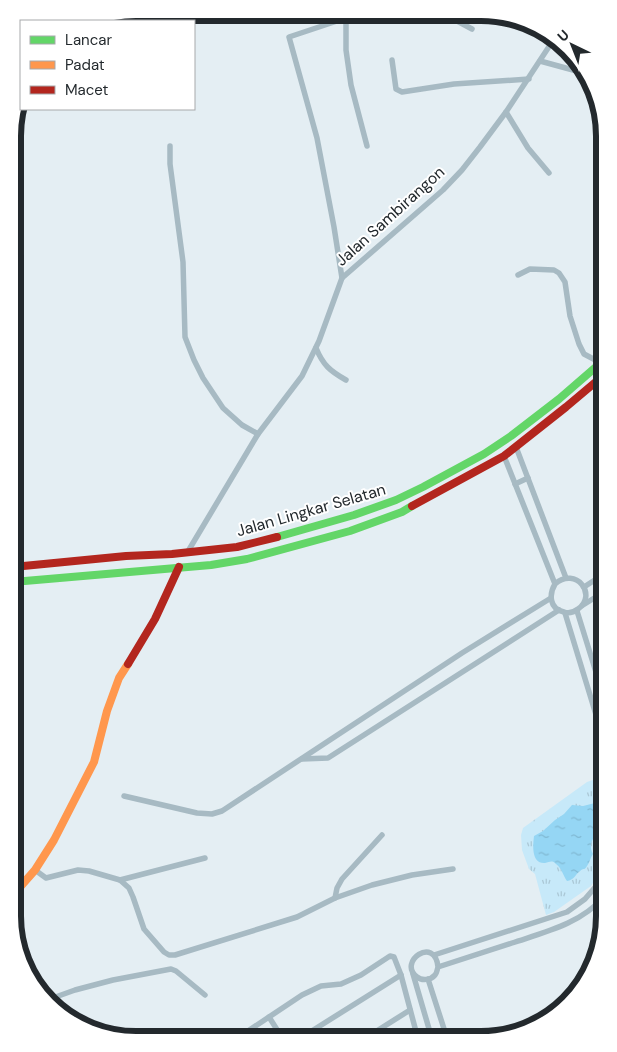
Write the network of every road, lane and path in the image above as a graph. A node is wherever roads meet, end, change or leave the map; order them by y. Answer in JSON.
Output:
{"nodes":[{"id":1,"x":340,"y":21,"type":"edge"},
{"id":2,"x":346,"y":21,"type":"edge"},
{"id":3,"x":457,"y":21,"type":"edge"},
{"id":4,"x":472,"y":29,"type":"dead end"},
{"id":5,"x":547,"y":50,"type":"edge"},
{"id":6,"x":392,"y":60,"type":"dead end"},
{"id":7,"x":540,"y":61,"type":"junction"},
{"id":8,"x":575,"y":70,"type":"edge"},
{"id":9,"x":529,"y":79,"type":"junction"},
{"id":10,"x":506,"y":112,"type":"junction"},
{"id":11,"x":170,"y":146,"type":"dead end"},
{"id":12,"x":367,"y":146,"type":"dead end"},
{"id":13,"x":549,"y":173,"type":"dead end"},
{"id":14,"x":518,"y":275,"type":"dead end"},
{"id":15,"x":342,"y":278,"type":"junction"},
{"id":16,"x":316,"y":348,"type":"junction"},
{"id":17,"x":596,"y":359,"type":"edge"},
{"id":18,"x":596,"y":368,"type":"edge"},
{"id":19,"x":346,"y":380,"type":"dead end"},
{"id":20,"x":596,"y":382,"type":"edge"},
{"id":21,"x":258,"y":434,"type":"junction"},
{"id":22,"x":516,"y":447,"type":"junction"},
{"id":23,"x":504,"y":456,"type":"junction"},
{"id":24,"x":528,"y":478,"type":"junction"},
{"id":25,"x":515,"y":484,"type":"junction"},
{"id":26,"x":423,"y":487,"type":"junction"},
{"id":27,"x":429,"y":498,"type":"junction"},
{"id":28,"x":187,"y":553,"type":"junction"},
{"id":29,"x":92,"y":559,"type":"junction"},
{"id":30,"x":21,"y":566,"type":"edge"},
{"id":31,"x":178,"y":567,"type":"junction"},
{"id":32,"x":92,"y":575,"type":"junction"},
{"id":33,"x":566,"y":578,"type":"junction"},
{"id":34,"x":596,"y":579,"type":"edge"},
{"id":35,"x":21,"y":581,"type":"edge"},
{"id":36,"x":555,"y":584,"type":"junction"},
{"id":37,"x":584,"y":587,"type":"junction"},
{"id":38,"x":596,"y":597,"type":"edge"},
{"id":39,"x":551,"y":598,"type":"junction"},
{"id":40,"x":583,"y":605,"type":"junction"},
{"id":41,"x":577,"y":610,"type":"junction"},
{"id":42,"x":562,"y":611,"type":"junction"},
{"id":43,"x":596,"y":672,"type":"edge"},
{"id":44,"x":596,"y":717,"type":"edge"},
{"id":45,"x":302,"y":759,"type":"junction"},
{"id":46,"x":124,"y":796,"type":"dead end"},
{"id":47,"x":382,"y":835,"type":"dead end"},
{"id":48,"x":205,"y":858,"type":"dead end"},
{"id":49,"x":453,"y":869,"type":"dead end"},
{"id":50,"x":35,"y":870,"type":"junction"},
{"id":51,"x":120,"y":880,"type":"junction"},
{"id":52,"x":21,"y":885,"type":"edge"},
{"id":53,"x":596,"y":886,"type":"edge"},
{"id":54,"x":334,"y":898,"type":"junction"},
{"id":55,"x":596,"y":906,"type":"edge"},
{"id":56,"x":542,"y":920,"type":"junction"},
{"id":57,"x":546,"y":932,"type":"junction"},
{"id":58,"x":434,"y":955,"type":"junction"},
{"id":59,"x":438,"y":968,"type":"junction"},
{"id":60,"x":413,"y":973,"type":"junction"},
{"id":61,"x":401,"y":975,"type":"junction"},
{"id":62,"x":428,"y":979,"type":"junction"},
{"id":63,"x":205,"y":995,"type":"dead end"},
{"id":64,"x":55,"y":997,"type":"edge"},
{"id":65,"x":410,"y":1010,"type":"junction"},
{"id":66,"x":269,"y":1017,"type":"junction"},
{"id":67,"x":248,"y":1031,"type":"edge"},
{"id":68,"x":278,"y":1031,"type":"edge"},
{"id":69,"x":312,"y":1031,"type":"edge"},
{"id":70,"x":377,"y":1031,"type":"edge"},
{"id":71,"x":416,"y":1031,"type":"edge"},
{"id":72,"x":430,"y":1031,"type":"edge"},
{"id":73,"x":444,"y":1031,"type":"edge"}],
"edges":[{"from":1,"to":15,"type":"street"},
{"from":2,"to":12,"type":"street"},
{"from":3,"to":4,"type":"street"},
{"from":5,"to":7,"type":"street","name":"Jalan Sambirangon"},
{"from":6,"to":9,"type":"street"},
{"from":7,"to":8,"type":"street"},
{"from":7,"to":9,"type":"street","name":"Jalan Sambirangon"},
{"from":9,"to":10,"type":"street","name":"Jalan Sambirangon"},
{"from":10,"to":13,"type":"street"},
{"from":10,"to":15,"type":"street","name":"Jalan Sambirangon"},
{"from":11,"to":21,"type":"street"},
{"from":14,"to":17,"type":"street"},
{"from":15,"to":16,"type":"street","name":"Jalan Sambirangon"},
{"from":16,"to":19,"type":"street"},
{"from":16,"to":21,"type":"street","name":"Jalan Sambirangon"},
{"from":18,"to":26,"type":"main road","name":"Jalan Lingkar Selatan"},
{"from":20,"to":22,"type":"main road","name":"Jalan Lingkar Selatan"},
{"from":21,"to":28,"type":"street","name":"Jalan Sambirangon"},
{"from":22,"to":23,"type":"main road","name":"Jalan Lingkar Selatan"},
{"from":22,"to":24,"type":"street"},
{"from":23,"to":25,"type":"street"},
{"from":23,"to":27,"type":"main road","name":"Jalan Lingkar Selatan"},
{"from":24,"to":25,"type":"street"},
{"from":24,"to":33,"type":"street"},
{"from":25,"to":36,"type":"street"},
{"from":26,"to":27,"type":"main road"},
{"from":26,"to":28,"type":"main road","name":"Jalan Lingkar Selatan"},
{"from":27,"to":31,"type":"main road","name":"Jalan Lingkar Selatan"},
{"from":28,"to":29,"type":"main road","name":"Jalan Lingkar Selatan"},
{"from":29,"to":30,"type":"main road","name":"Jalan Lingkar Selatan"},
{"from":29,"to":32,"type":"main road"},
{"from":31,"to":32,"type":"main road","name":"Jalan Lingkar Selatan"},
{"from":31,"to":50,"type":"main road"},
{"from":32,"to":35,"type":"main road","name":"Jalan Lingkar Selatan"},
{"from":33,"to":36,"type":"street"},
{"from":33,"to":37,"type":"street"},
{"from":34,"to":37,"type":"street"},
{"from":36,"to":39,"type":"street"},
{"from":37,"to":40,"type":"street"},
{"from":38,"to":40,"type":"street"},
{"from":39,"to":42,"type":"street"},
{"from":39,"to":45,"type":"street"},
{"from":40,"to":41,"type":"street"},
{"from":41,"to":42,"type":"street"},
{"from":41,"to":43,"type":"street"},
{"from":42,"to":44,"type":"street"},
{"from":42,"to":45,"type":"street"},
{"from":45,"to":46,"type":"street"},
{"from":47,"to":54,"type":"street"},
{"from":48,"to":51,"type":"street"},
{"from":49,"to":54,"type":"street"},
{"from":50,"to":51,"type":"street"},
{"from":50,"to":52,"type":"main road"},
{"from":51,"to":54,"type":"street"},
{"from":53,"to":56,"type":"street"},
{"from":55,"to":57,"type":"street"},
{"from":56,"to":57,"type":"street"},
{"from":56,"to":58,"type":"street"},
{"from":57,"to":59,"type":"street"},
{"from":58,"to":59,"type":"street"},
{"from":58,"to":60,"type":"street"},
{"from":59,"to":62,"type":"street"},
{"from":60,"to":62,"type":"street"},
{"from":60,"to":72,"type":"street"},
{"from":61,"to":65,"type":"street"},
{"from":61,"to":66,"type":"street"},
{"from":61,"to":69,"type":"street"},
{"from":62,"to":73,"type":"street"},
{"from":63,"to":64,"type":"street"},
{"from":65,"to":70,"type":"street"},
{"from":65,"to":71,"type":"street"},
{"from":66,"to":67,"type":"street"},
{"from":66,"to":68,"type":"street"}]}
